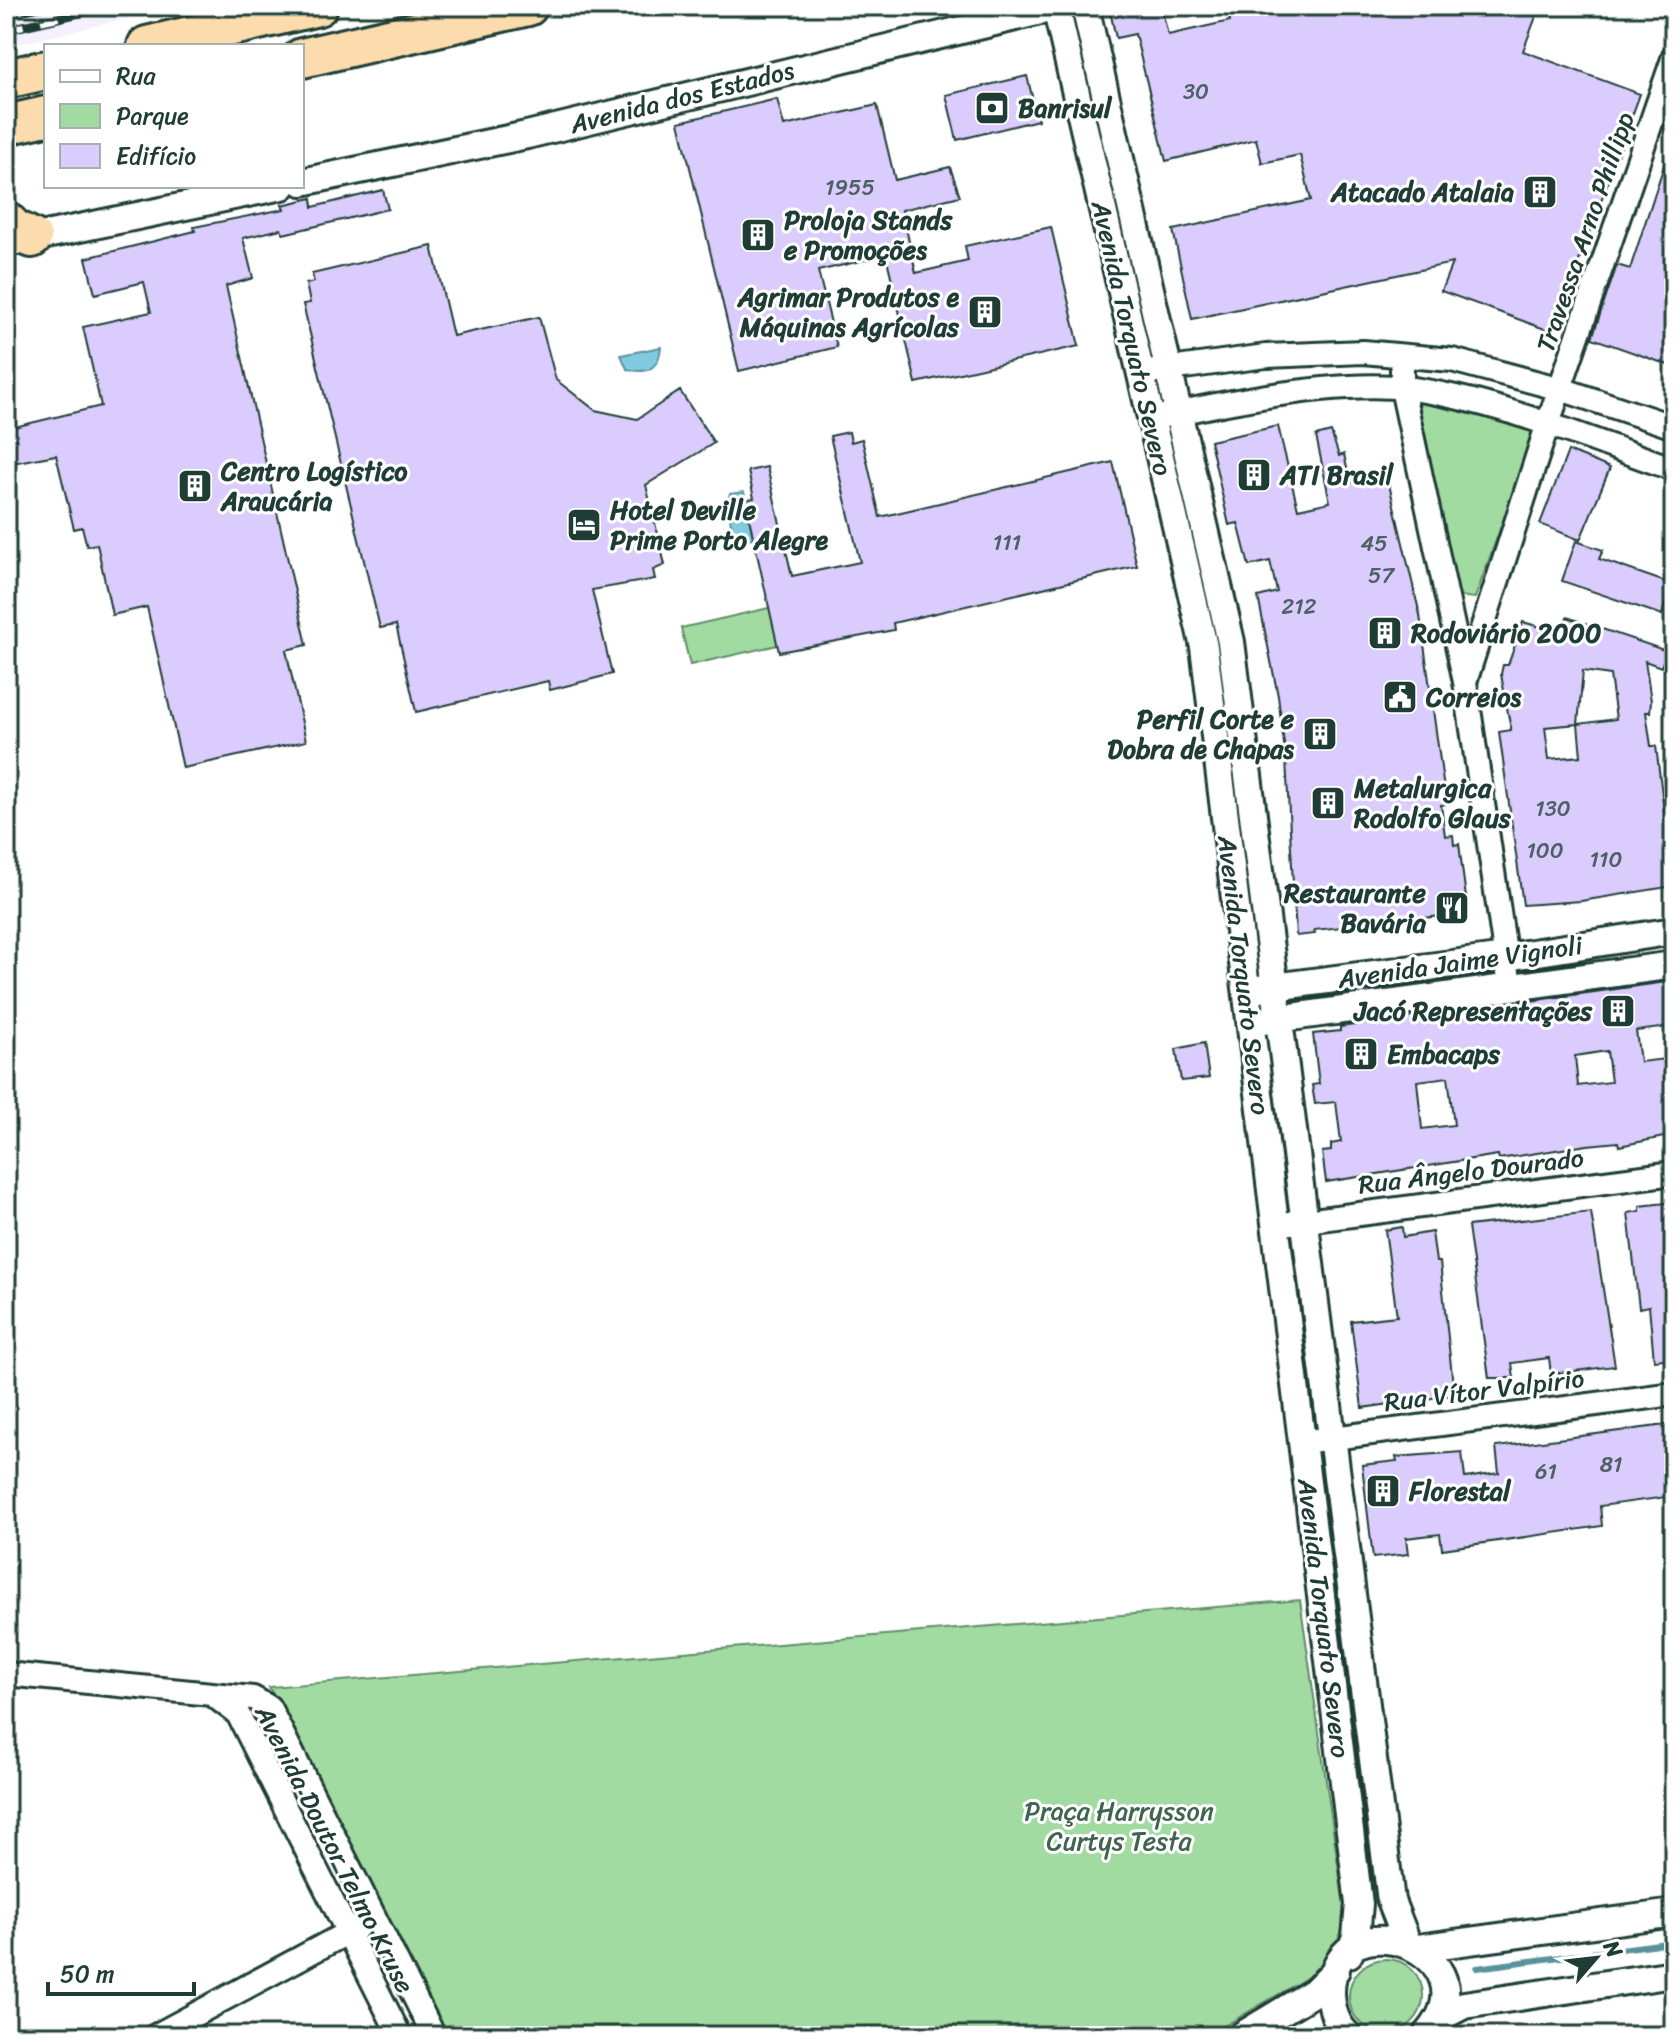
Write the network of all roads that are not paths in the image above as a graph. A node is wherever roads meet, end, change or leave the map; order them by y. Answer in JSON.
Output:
{"nodes":[{"id":1,"x":318,"y":6,"type":"edge"},
{"id":2,"x":528,"y":6,"type":"edge"},
{"id":3,"x":1085,"y":6,"type":"edge"},
{"id":4,"x":1059,"y":7,"type":"edge"},
{"id":5,"x":156,"y":44,"type":"edge"},
{"id":6,"x":1674,"y":56,"type":"edge"},
{"id":7,"x":304,"y":58,"type":"edge"},
{"id":8,"x":44,"y":70,"type":"edge"},
{"id":9,"x":6,"y":79,"type":"edge"},
{"id":10,"x":44,"y":116,"type":"edge"},
{"id":11,"x":6,"y":125,"type":"edge"},
{"id":12,"x":304,"y":182,"type":"edge"},
{"id":13,"x":271,"y":188,"type":"edge"},
{"id":14,"x":1128,"y":193,"type":"junction"},
{"id":15,"x":1100,"y":196,"type":"junction"},
{"id":16,"x":15,"y":234,"type":"edge"},
{"id":17,"x":1402,"y":356,"type":"junction"},
{"id":18,"x":1169,"y":370,"type":"junction"},
{"id":19,"x":1140,"y":372,"type":"junction"},
{"id":20,"x":1402,"y":388,"type":"junction"},
{"id":21,"x":1561,"y":389,"type":"junction"},
{"id":22,"x":1179,"y":413,"type":"junction"},
{"id":23,"x":1151,"y":419,"type":"junction"},
{"id":24,"x":1547,"y":426,"type":"junction"},
{"id":25,"x":1674,"y":427,"type":"edge"},
{"id":26,"x":1674,"y":469,"type":"edge"},
{"id":27,"x":1465,"y":682,"type":"junction"},
{"id":28,"x":1252,"y":807,"type":"junction"},
{"id":29,"x":1224,"y":809,"type":"junction"},
{"id":30,"x":1674,"y":931,"type":"edge"},
{"id":31,"x":1506,"y":957,"type":"junction"},
{"id":32,"x":1674,"y":965,"type":"edge"},
{"id":33,"x":1510,"y":986,"type":"junction"},
{"id":34,"x":1275,"y":987,"type":"junction"},
{"id":35,"x":1246,"y":991,"type":"junction"},
{"id":36,"x":1279,"y":1019,"type":"junction"},
{"id":37,"x":1250,"y":1022,"type":"junction"},
{"id":38,"x":1674,"y":1173,"type":"edge"},
{"id":39,"x":1305,"y":1221,"type":"junction"},
{"id":40,"x":1275,"y":1225,"type":"junction"},
{"id":41,"x":1674,"y":1394,"type":"edge"},
{"id":42,"x":1332,"y":1438,"type":"junction"},
{"id":43,"x":1302,"y":1442,"type":"junction"},
{"id":44,"x":6,"y":1674,"type":"edge"},
{"id":45,"x":212,"y":1694,"type":"junction"},
{"id":46,"x":1674,"y":1913,"type":"edge"},
{"id":47,"x":375,"y":1918,"type":"junction"},
{"id":48,"x":348,"y":1933,"type":"junction"},
{"id":49,"x":1412,"y":1945,"type":"junction"},
{"id":50,"x":1342,"y":1962,"type":"junction"},
{"id":51,"x":1674,"y":1974,"type":"edge"},
{"id":52,"x":1432,"y":2027,"type":"edge"},
{"id":53,"x":155,"y":2036,"type":"edge"},
{"id":54,"x":400,"y":2036,"type":"edge"},
{"id":55,"x":434,"y":2036,"type":"edge"},
{"id":56,"x":1241,"y":2036,"type":"edge"},
{"id":57,"x":1349,"y":2036,"type":"edge"}],
"edges":[{"from":1,"to":5,"type":"highway"},
{"from":2,"to":7,"type":"highway"},
{"from":3,"to":14,"type":"street","name":"Avenida Torquato Severo"},
{"from":4,"to":12,"type":"street","name":"Avenida dos Estados"},
{"from":4,"to":15,"type":"street","name":"Avenida Torquato Severo"},
{"from":6,"to":21,"type":"street","name":"Travessa Arno Phillipp"},
{"from":8,"to":9,"type":"highway"},
{"from":10,"to":11,"type":"highway"},
{"from":13,"to":16,"type":"street"},
{"from":14,"to":15,"type":"street"},
{"from":14,"to":18,"type":"street","name":"Avenida Torquato Severo"},
{"from":15,"to":19,"type":"street","name":"Avenida Torquato Severo"},
{"from":17,"to":18,"type":"street"},
{"from":17,"to":20,"type":"street"},
{"from":17,"to":21,"type":"street"},
{"from":18,"to":19,"type":"street"},
{"from":18,"to":22,"type":"street","name":"Avenida Torquato Severo"},
{"from":19,"to":23,"type":"street","name":"Avenida Torquato Severo"},
{"from":20,"to":22,"type":"street"},
{"from":20,"to":24,"type":"street"},
{"from":20,"to":27,"type":"street"},
{"from":21,"to":24,"type":"street","name":"Travessa Arno Phillipp"},
{"from":21,"to":25,"type":"street"},
{"from":22,"to":23,"type":"street"},
{"from":22,"to":28,"type":"street","name":"Avenida Torquato Severo"},
{"from":23,"to":29,"type":"street","name":"Avenida Torquato Severo"},
{"from":24,"to":26,"type":"street"},
{"from":24,"to":27,"type":"street","name":"Travessa Arno Phillipp"},
{"from":27,"to":31,"type":"street"},
{"from":28,"to":29,"type":"street"},
{"from":28,"to":34,"type":"street","name":"Avenida Torquato Severo"},
{"from":29,"to":35,"type":"street","name":"Avenida Torquato Severo"},
{"from":30,"to":31,"type":"street","name":"Avenida Jaime Vignoli"},
{"from":31,"to":33,"type":"street"},
{"from":31,"to":34,"type":"street","name":"Avenida Jaime Vignoli"},
{"from":32,"to":33,"type":"street","name":"Avenida Jaime Vignoli"},
{"from":33,"to":36,"type":"street","name":"Avenida Jaime Vignoli"},
{"from":34,"to":35,"type":"street","name":"Avenida Jaime Vignoli"},
{"from":34,"to":36,"type":"street","name":"Avenida Torquato Severo"},
{"from":35,"to":37,"type":"street","name":"Avenida Torquato Severo"},
{"from":36,"to":37,"type":"street","name":"Avenida Jaime Vignoli"},
{"from":36,"to":39,"type":"street","name":"Avenida Torquato Severo"},
{"from":37,"to":40,"type":"street","name":"Avenida Torquato Severo"},
{"from":38,"to":39,"type":"street","name":"Rua Ângelo Dourado"},
{"from":39,"to":40,"type":"street","name":"Rua Ângelo Dourado"},
{"from":39,"to":42,"type":"street","name":"Avenida Torquato Severo"},
{"from":40,"to":43,"type":"street","name":"Avenida Torquato Severo"},
{"from":41,"to":42,"type":"street","name":"Rua Vítor Valpírio"},
{"from":42,"to":43,"type":"street","name":"Rua Vítor Valpírio"},
{"from":42,"to":49,"type":"street","name":"Avenida Torquato Severo"},
{"from":43,"to":50,"type":"street","name":"Avenida Torquato Severo"},
{"from":44,"to":45,"type":"street"},
{"from":45,"to":47,"type":"street","name":"Avenida Doutor Telmo Kruse"},
{"from":45,"to":48,"type":"street","name":"Avenida Doutor Telmo Kruse"},
{"from":46,"to":49,"type":"street"},
{"from":47,"to":48,"type":"street"},
{"from":47,"to":55,"type":"street","name":"Avenida Doutor Telmo Kruse"},
{"from":48,"to":53,"type":"street"},
{"from":48,"to":54,"type":"street","name":"Avenida Doutor Telmo Kruse"},
{"from":49,"to":50,"type":"street"},
{"from":49,"to":52,"type":"street","name":"Avenida Torquato Severo"},
{"from":50,"to":56,"type":"street"},
{"from":50,"to":57,"type":"street","name":"Avenida Torquato Severo"},
{"from":51,"to":52,"type":"street"}]}
